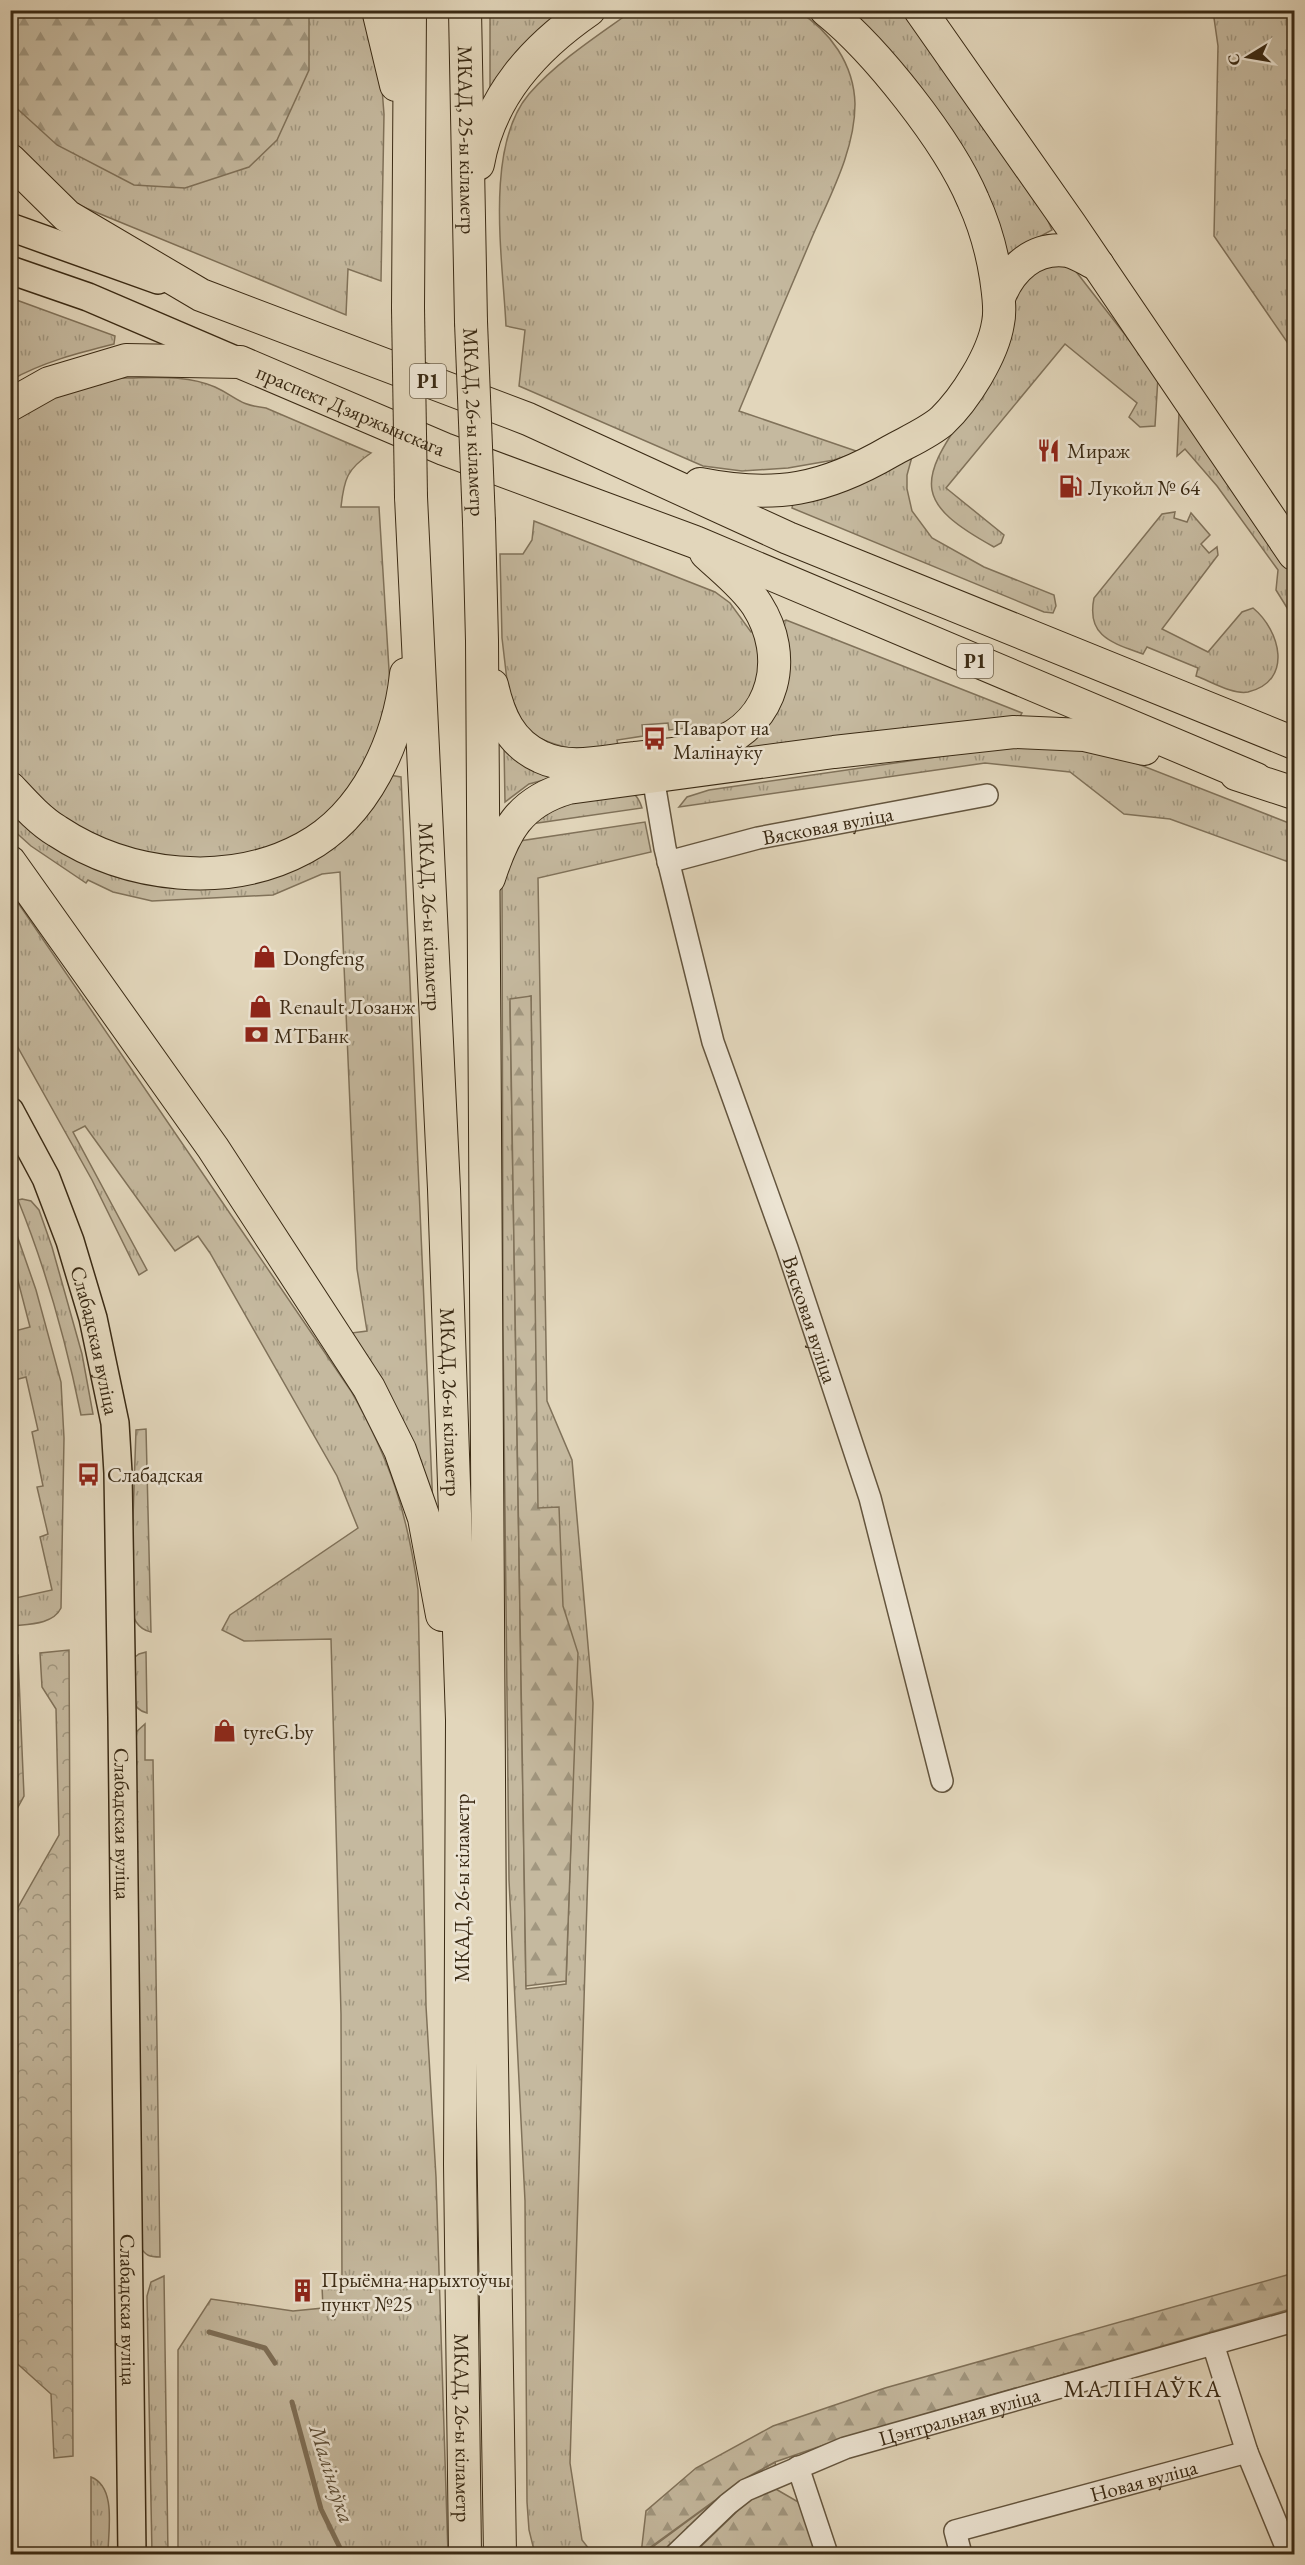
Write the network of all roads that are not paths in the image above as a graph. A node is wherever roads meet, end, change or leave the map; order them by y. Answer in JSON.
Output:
{"nodes":[{"id":1,"x":378,"y":10,"type":"edge"},
{"id":2,"x":410,"y":10,"type":"edge"},
{"id":3,"x":465,"y":10,"type":"edge"},
{"id":4,"x":589,"y":10,"type":"edge"},
{"id":5,"x":826,"y":10,"type":"edge"},
{"id":6,"x":920,"y":10,"type":"edge"},
{"id":7,"x":408,"y":149,"type":"junction"},
{"id":8,"x":10,"y":160,"type":"edge"},
{"id":9,"x":469,"y":215,"type":"junction"},
{"id":10,"x":10,"y":227,"type":"edge"},
{"id":11,"x":1098,"y":265,"type":"junction"},
{"id":12,"x":10,"y":270,"type":"edge"},
{"id":13,"x":470,"y":270,"type":"joint"},
{"id":14,"x":201,"y":295,"type":"junction"},
{"id":15,"x":999,"y":298,"type":"junction"},
{"id":16,"x":240,"y":362,"type":"junction"},
{"id":17,"x":10,"y":405,"type":"edge"},
{"id":18,"x":652,"y":475,"type":"junction"},
{"id":19,"x":695,"y":542,"type":"junction"},
{"id":20,"x":1294,"y":554,"type":"edge"},
{"id":21,"x":414,"y":586,"type":"junction"},
{"id":22,"x":482,"y":641,"type":"junction"},
{"id":23,"x":1294,"y":743,"type":"edge"},
{"id":24,"x":651,"y":766,"type":"junction"},
{"id":25,"x":1256,"y":780,"type":"junction"},
{"id":26,"x":10,"y":788,"type":"edge"},
{"id":27,"x":1294,"y":793,"type":"edge"},
{"id":28,"x":987,"y":795,"type":"dead end"},
{"id":29,"x":667,"y":855,"type":"junction"},
{"id":30,"x":10,"y":862,"type":"edge"},
{"id":31,"x":483,"y":896,"type":"junction"},
{"id":32,"x":10,"y":1111,"type":"edge"},
{"id":33,"x":462,"y":1720,"type":"junction"},
{"id":34,"x":942,"y":1781,"type":"dead end"},
{"id":35,"x":1294,"y":2321,"type":"edge"},
{"id":36,"x":1213,"y":2344,"type":"junction"},
{"id":37,"x":1247,"y":2452,"type":"junction"},
{"id":38,"x":798,"y":2467,"type":"junction"},
{"id":39,"x":500,"y":2505,"type":"junction"},
{"id":40,"x":132,"y":2554,"type":"edge"},
{"id":41,"x":465,"y":2554,"type":"edge"},
{"id":42,"x":500,"y":2554,"type":"edge"},
{"id":43,"x":516,"y":2554,"type":"edge"},
{"id":44,"x":676,"y":2554,"type":"edge"},
{"id":45,"x":827,"y":2554,"type":"edge"},
{"id":46,"x":962,"y":2554,"type":"edge"},
{"id":47,"x":1289,"y":2554,"type":"edge"}],
"edges":[{"from":1,"to":7,"type":"highway"},
{"from":2,"to":7,"type":"highway"},
{"from":3,"to":9,"type":"highway","name":"МКАД, 25-ы кіламетр"},
{"from":4,"to":9,"type":"highway"},
{"from":5,"to":15,"type":"highway"},
{"from":6,"to":11,"type":"highway"},
{"from":7,"to":21,"type":"highway","name":"МКАД, 26-ы кіламетр","bridge":true},
{"from":8,"to":14,"type":"highway"},
{"from":9,"to":13,"type":"highway","name":"МКАД, 25-ы кіламетр"},
{"from":10,"to":14,"type":"main road","number":"Р1"},
{"from":11,"to":15,"type":"highway"},
{"from":11,"to":20,"type":"highway"},
{"from":12,"to":16,"type":"main road","name":"праспект Дзяржынскага","number":"Р1"},
{"from":13,"to":22,"type":"highway","name":"МКАД, 26-ы кіламетр","bridge":true},
{"from":14,"to":18,"type":"highway","number":"Р1"},
{"from":15,"to":18,"type":"highway"},
{"from":16,"to":17,"type":"highway"},
{"from":16,"to":19,"type":"highway","name":"праспект Дзяржынскага","number":"Р1"},
{"from":18,"to":23,"type":"highway","number":"Р1"},
{"from":19,"to":24,"type":"highway"},
{"from":19,"to":25,"type":"highway","number":"Р1"},
{"from":21,"to":26,"type":"highway"},
{"from":21,"to":33,"type":"highway","name":"МКАД, 26-ы кіламетр"},
{"from":22,"to":24,"type":"highway"},
{"from":22,"to":31,"type":"highway","name":"МКАД, 26-ы кіламетр"},
{"from":24,"to":25,"type":"highway"},
{"from":24,"to":29,"type":"street"},
{"from":24,"to":31,"type":"highway"},
{"from":25,"to":27,"type":"highway","number":"Р1"},
{"from":28,"to":29,"type":"street","name":"Вясковая вуліца"},
{"from":29,"to":34,"type":"street","name":"Вясковая вуліца"},
{"from":30,"to":33,"type":"highway"},
{"from":31,"to":39,"type":"highway","name":"МКАД, 26-ы кіламетр"},
{"from":32,"to":40,"type":"main road","name":"Слабадская вуліца"},
{"from":33,"to":41,"type":"highway","name":"МКАД, 26-ы кіламетр"},
{"from":35,"to":36,"type":"street","name":"Цэнтральная вуліца"},
{"from":36,"to":37,"type":"street"},
{"from":36,"to":38,"type":"street","name":"Цэнтральная вуліца"},
{"from":37,"to":46,"type":"street","name":"Новая вуліца"},
{"from":37,"to":47,"type":"street"},
{"from":38,"to":44,"type":"street","name":"Цэнтральная вуліца"},
{"from":38,"to":45,"type":"street"},
{"from":39,"to":42,"type":"highway","name":"МКАД, 26-ы кіламетр"},
{"from":39,"to":43,"type":"highway"}]}
